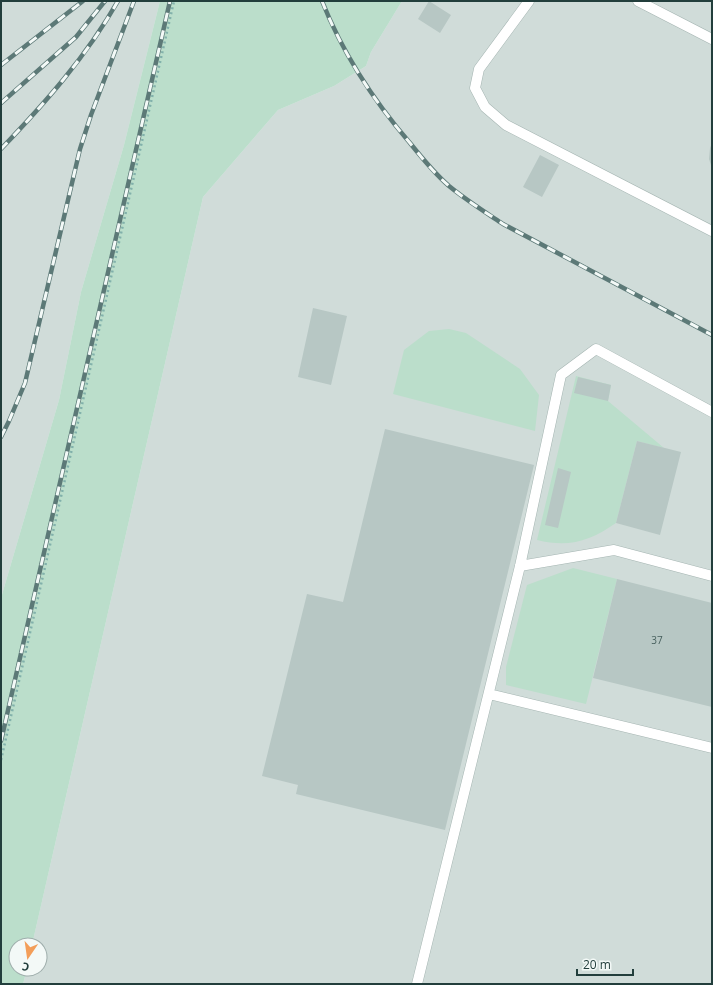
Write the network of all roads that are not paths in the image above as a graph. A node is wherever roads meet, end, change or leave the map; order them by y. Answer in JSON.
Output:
{"nodes":[{"id":1,"x":529,"y":1,"type":"edge"},
{"id":2,"x":638,"y":1,"type":"edge"},
{"id":3,"x":712,"y":39,"type":"edge"},
{"id":4,"x":712,"y":231,"type":"edge"},
{"id":5,"x":712,"y":412,"type":"edge"},
{"id":6,"x":520,"y":566,"type":"junction"},
{"id":7,"x":712,"y":576,"type":"edge"},
{"id":8,"x":489,"y":694,"type":"junction"},
{"id":9,"x":712,"y":748,"type":"edge"},
{"id":10,"x":417,"y":984,"type":"edge"}],
"edges":[{"from":1,"to":4,"type":"lane"},
{"from":2,"to":3,"type":"lane"},
{"from":5,"to":6,"type":"lane"},
{"from":6,"to":7,"type":"lane"},
{"from":6,"to":8,"type":"lane"},
{"from":8,"to":9,"type":"lane"},
{"from":8,"to":10,"type":"lane"}]}
